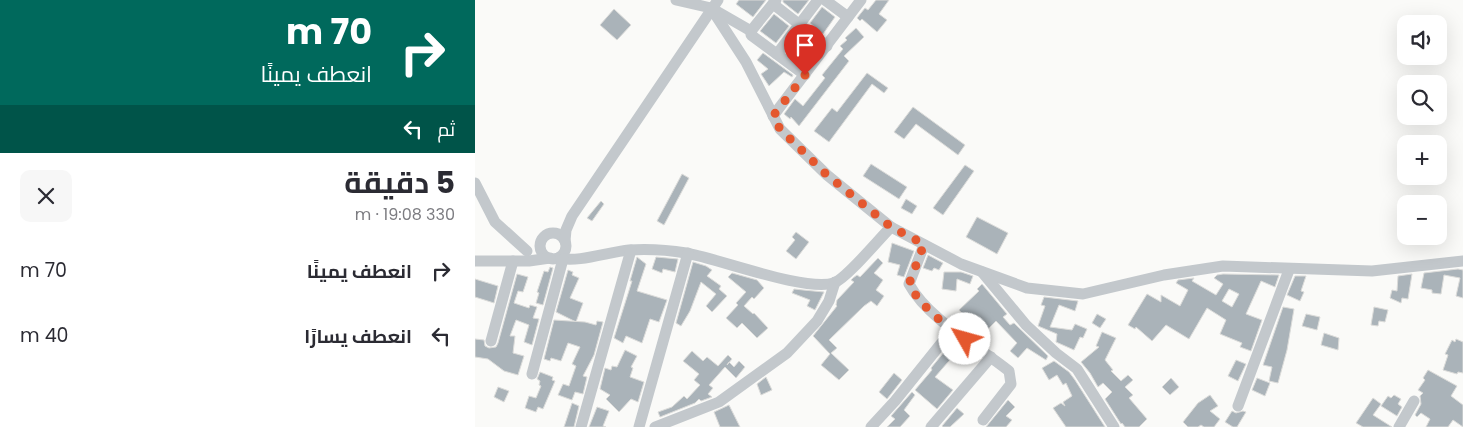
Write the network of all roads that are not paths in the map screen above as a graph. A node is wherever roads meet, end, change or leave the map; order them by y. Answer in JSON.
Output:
{"nodes":[{"id":1,"x":676,"y":0,"type":"edge"},
{"id":2,"x":817,"y":0,"type":"edge"},
{"id":3,"x":825,"y":0,"type":"edge"},
{"id":4,"x":861,"y":0,"type":"edge"},
{"id":5,"x":775,"y":2,"type":"edge"},
{"id":6,"x":714,"y":4,"type":"edge"},
{"id":7,"x":848,"y":17,"type":"junction"},
{"id":8,"x":799,"y":25,"type":"junction"},
{"id":9,"x":751,"y":31,"type":"junction"},
{"id":10,"x":827,"y":46,"type":"junction"},
{"id":11,"x":777,"y":54,"type":"junction"},
{"id":12,"x":805,"y":75,"type":"junction"},
{"id":13,"x":773,"y":116,"type":"junction"},
{"id":14,"x":475,"y":183,"type":"edge"},
{"id":15,"x":572,"y":216,"type":"junction"},
{"id":16,"x":891,"y":227,"type":"junction"},
{"id":17,"x":551,"y":233,"type":"junction"},
{"id":18,"x":541,"y":241,"type":"junction"},
{"id":19,"x":565,"y":243,"type":"junction"},
{"id":20,"x":924,"y":244,"type":"junction"},
{"id":21,"x":631,"y":250,"type":"junction"},
{"id":22,"x":527,"y":251,"type":"junction"},
{"id":23,"x":688,"y":253,"type":"junction"},
{"id":24,"x":593,"y":255,"type":"junction"},
{"id":25,"x":557,"y":258,"type":"junction"},
{"id":26,"x":475,"y":261,"type":"edge"},
{"id":27,"x":509,"y":261,"type":"junction"},
{"id":28,"x":1463,"y":261,"type":"edge"},
{"id":29,"x":1289,"y":270,"type":"junction"},
{"id":30,"x":981,"y":271,"type":"junction"},
{"id":31,"x":835,"y":282,"type":"junction"},
{"id":32,"x":952,"y":330,"type":"junction"},
{"id":33,"x":491,"y":341,"type":"dead end"},
{"id":34,"x":991,"y":357,"type":"junction"},
{"id":35,"x":532,"y":374,"type":"dead end"},
{"id":36,"x":1414,"y":402,"type":"dead end"},
{"id":37,"x":1238,"y":406,"type":"dead end"},
{"id":38,"x":983,"y":420,"type":"dead end"},
{"id":39,"x":581,"y":427,"type":"edge"},
{"id":40,"x":639,"y":427,"type":"edge"},
{"id":41,"x":655,"y":427,"type":"edge"},
{"id":42,"x":871,"y":427,"type":"edge"},
{"id":43,"x":931,"y":427,"type":"edge"},
{"id":44,"x":1114,"y":427,"type":"edge"},
{"id":45,"x":1399,"y":427,"type":"edge"}],
"edges":[{"from":1,"to":6,"type":"street"},
{"from":2,"to":8,"type":"street"},
{"from":3,"to":7,"type":"street"},
{"from":4,"to":7,"type":"street"},
{"from":5,"to":8,"type":"street"},
{"from":5,"to":9,"type":"street"},
{"from":6,"to":9,"type":"street"},
{"from":6,"to":13,"type":"street"},
{"from":6,"to":15,"type":"street"},
{"from":7,"to":10,"type":"street"},
{"from":8,"to":10,"type":"street"},
{"from":8,"to":11,"type":"street"},
{"from":9,"to":11,"type":"street"},
{"from":10,"to":12,"type":"street"},
{"from":11,"to":12,"type":"street"},
{"from":12,"to":13,"type":"street"},
{"from":13,"to":16,"type":"street"},
{"from":14,"to":22,"type":"street"},
{"from":15,"to":17,"type":"street"},
{"from":15,"to":19,"type":"street"},
{"from":16,"to":20,"type":"street"},
{"from":16,"to":31,"type":"street"},
{"from":17,"to":18,"type":"street"},
{"from":17,"to":19,"type":"street"},
{"from":18,"to":22,"type":"street"},
{"from":18,"to":25,"type":"street"},
{"from":19,"to":24,"type":"street"},
{"from":19,"to":25,"type":"street"},
{"from":20,"to":30,"type":"street"},
{"from":20,"to":32,"type":"street"},
{"from":21,"to":23,"type":"street"},
{"from":21,"to":24,"type":"street"},
{"from":21,"to":39,"type":"street"},
{"from":22,"to":27,"type":"street"},
{"from":23,"to":31,"type":"street"},
{"from":23,"to":40,"type":"street"},
{"from":24,"to":25,"type":"street"},
{"from":25,"to":27,"type":"street"},
{"from":25,"to":35,"type":"street"},
{"from":26,"to":27,"type":"street"},
{"from":27,"to":33,"type":"street"},
{"from":28,"to":29,"type":"street"},
{"from":29,"to":30,"type":"street"},
{"from":29,"to":37,"type":"street"},
{"from":30,"to":44,"type":"street"},
{"from":31,"to":41,"type":"street"},
{"from":32,"to":34,"type":"street"},
{"from":32,"to":42,"type":"street"},
{"from":34,"to":38,"type":"street"},
{"from":34,"to":43,"type":"street"},
{"from":36,"to":45,"type":"street"}]}
